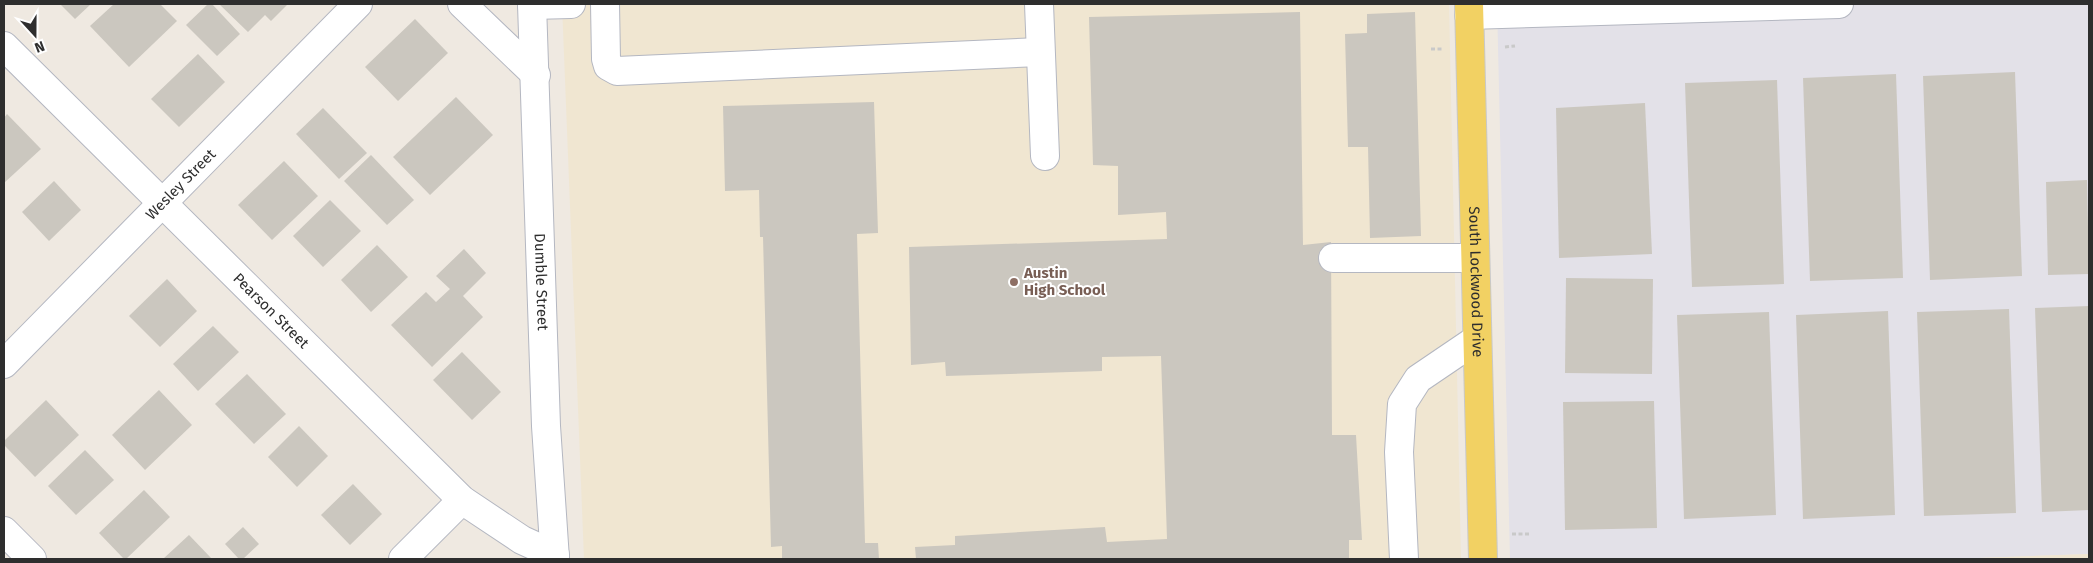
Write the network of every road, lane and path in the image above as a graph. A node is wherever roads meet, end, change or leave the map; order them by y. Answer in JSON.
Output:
{"nodes":[{"id":1,"x":358,"y":4,"type":"edge"},
{"id":2,"x":462,"y":4,"type":"edge"},
{"id":3,"x":532,"y":4,"type":"edge"},
{"id":4,"x":571,"y":4,"type":"edge"},
{"id":5,"x":605,"y":4,"type":"edge"},
{"id":6,"x":1039,"y":4,"type":"edge"},
{"id":7,"x":1839,"y":4,"type":"edge"},
{"id":8,"x":1469,"y":9,"type":"edge"},
{"id":9,"x":4,"y":46,"type":"edge"},
{"id":10,"x":1515,"y":46,"type":"dead end"},
{"id":11,"x":1505,"y":47,"type":"dead end"},
{"id":12,"x":1040,"y":52,"type":"junction"},
{"id":13,"x":536,"y":75,"type":"junction"},
{"id":14,"x":1045,"y":156,"type":"dead end"},
{"id":15,"x":164,"y":203,"type":"junction"},
{"id":16,"x":1333,"y":258,"type":"dead end"},
{"id":17,"x":1475,"y":258,"type":"junction"},
{"id":18,"x":1477,"y":339,"type":"junction"},
{"id":19,"x":4,"y":364,"type":"edge"},
{"id":20,"x":462,"y":500,"type":"junction"},
{"id":21,"x":4,"y":531,"type":"edge"},
{"id":22,"x":1512,"y":534,"type":"dead end"},
{"id":23,"x":1529,"y":534,"type":"dead end"},
{"id":24,"x":555,"y":557,"type":"edge"},
{"id":25,"x":32,"y":559,"type":"edge"},
{"id":26,"x":403,"y":559,"type":"edge"},
{"id":27,"x":1404,"y":559,"type":"edge"},
{"id":28,"x":1483,"y":559,"type":"edge"}],
"edges":[{"from":1,"to":15,"type":"street","name":"Wesley Street"},
{"from":2,"to":13,"type":"street"},
{"from":3,"to":4,"type":"street"},
{"from":3,"to":13,"type":"street","name":"Dumble Street"},
{"from":5,"to":12,"type":"street"},
{"from":6,"to":12,"type":"street"},
{"from":7,"to":8,"type":"street"},
{"from":8,"to":17,"type":"main road","name":"South Lockwood Drive"},
{"from":9,"to":15,"type":"street","name":"Pearson Street"},
{"from":10,"to":11,"type":"path"},
{"from":12,"to":14,"type":"street"},
{"from":13,"to":24,"type":"street","name":"Dumble Street"},
{"from":15,"to":19,"type":"street","name":"Wesley Street"},
{"from":15,"to":20,"type":"street","name":"Pearson Street"},
{"from":16,"to":17,"type":"street"},
{"from":17,"to":18,"type":"main road","name":"South Lockwood Drive"},
{"from":18,"to":27,"type":"street"},
{"from":18,"to":28,"type":"main road","name":"South Lockwood Drive"},
{"from":20,"to":24,"type":"street","name":"Pearson Street"},
{"from":20,"to":26,"type":"street"},
{"from":21,"to":25,"type":"street"},
{"from":22,"to":23,"type":"path"}]}
